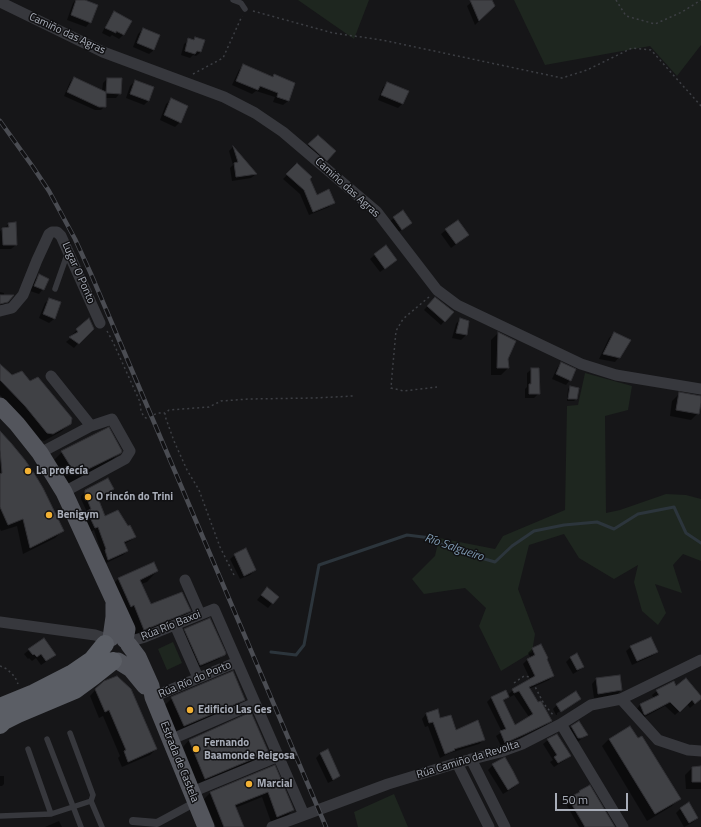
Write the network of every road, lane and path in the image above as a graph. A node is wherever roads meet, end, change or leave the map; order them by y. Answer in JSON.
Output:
{"nodes":[{"id":1,"x":233,"y":0,"type":"edge"},
{"id":2,"x":616,"y":0,"type":"edge"},
{"id":3,"x":701,"y":0,"type":"edge"},
{"id":4,"x":0,"y":2,"type":"edge"},
{"id":5,"x":245,"y":9,"type":"junction"},
{"id":6,"x":180,"y":80,"type":"junction"},
{"id":7,"x":701,"y":106,"type":"edge"},
{"id":8,"x":68,"y":252,"type":"junction"},
{"id":9,"x":54,"y":289,"type":"dead end"},
{"id":10,"x":437,"y":290,"type":"junction"},
{"id":11,"x":0,"y":311,"type":"edge"},
{"id":12,"x":100,"y":323,"type":"joint"},
{"id":13,"x":51,"y":376,"type":"dead end"},
{"id":14,"x":437,"y":387,"type":"dead end"},
{"id":15,"x":701,"y":389,"type":"edge"},
{"id":16,"x":353,"y":396,"type":"dead end"},
{"id":17,"x":0,"y":406,"type":"edge"},
{"id":18,"x":165,"y":413,"type":"junction"},
{"id":19,"x":90,"y":426,"type":"junction"},
{"id":20,"x":40,"y":453,"type":"junction"},
{"id":21,"x":64,"y":492,"type":"junction"},
{"id":22,"x":234,"y":575,"type":"dead end"},
{"id":23,"x":185,"y":580,"type":"dead end"},
{"id":24,"x":200,"y":614,"type":"junction"},
{"id":25,"x":0,"y":622,"type":"edge"},
{"id":26,"x":175,"y":625,"type":"junction"},
{"id":27,"x":117,"y":642,"type":"junction"},
{"id":28,"x":237,"y":658,"type":"junction"},
{"id":29,"x":701,"y":660,"type":"edge"},
{"id":30,"x":115,"y":661,"type":"junction"},
{"id":31,"x":0,"y":666,"type":"edge"},
{"id":32,"x":196,"y":673,"type":"junction"},
{"id":33,"x":514,"y":683,"type":"dead end"},
{"id":34,"x":20,"y":688,"type":"dead end"},
{"id":35,"x":152,"y":691,"type":"junction"},
{"id":36,"x":621,"y":699,"type":"junction"},
{"id":37,"x":255,"y":703,"type":"junction"},
{"id":38,"x":0,"y":707,"type":"edge"},
{"id":39,"x":560,"y":724,"type":"junction"},
{"id":40,"x":0,"y":725,"type":"edge"},
{"id":41,"x":70,"y":733,"type":"dead end"},
{"id":42,"x":47,"y":739,"type":"dead end"},
{"id":43,"x":170,"y":740,"type":"junction"},
{"id":44,"x":28,"y":749,"type":"dead end"},
{"id":45,"x":701,"y":751,"type":"edge"},
{"id":46,"x":279,"y":756,"type":"junction"},
{"id":47,"x":471,"y":759,"type":"junction"},
{"id":48,"x":457,"y":763,"type":"junction"},
{"id":49,"x":194,"y":797,"type":"junction"},
{"id":50,"x":91,"y":801,"type":"junction"},
{"id":51,"x":74,"y":807,"type":"junction"},
{"id":52,"x":51,"y":814,"type":"junction"},
{"id":53,"x":304,"y":815,"type":"junction"},
{"id":54,"x":0,"y":816,"type":"edge"},
{"id":55,"x":133,"y":821,"type":"dead end"},
{"id":56,"x":81,"y":827,"type":"edge"},
{"id":57,"x":102,"y":827,"type":"edge"},
{"id":58,"x":206,"y":827,"type":"edge"},
{"id":59,"x":272,"y":827,"type":"edge"},
{"id":60,"x":488,"y":827,"type":"edge"},
{"id":61,"x":505,"y":827,"type":"edge"},
{"id":62,"x":623,"y":827,"type":"edge"}],
"edges":[{"from":1,"to":5,"type":"lane"},
{"from":2,"to":3,"type":"path"},
{"from":4,"to":6,"type":"street","name":"Camiño das Agras"},
{"from":5,"to":6,"type":"path"},
{"from":5,"to":7,"type":"path"},
{"from":6,"to":10,"type":"street","name":"Camiño das Agras"},
{"from":8,"to":9,"type":"lane"},
{"from":8,"to":11,"type":"street","name":"Lugar O Ponto"},
{"from":8,"to":12,"type":"street","name":"Lugar O Ponto"},
{"from":10,"to":14,"type":"path"},
{"from":10,"to":15,"type":"street","name":"Camiño das Agras"},
{"from":12,"to":18,"type":"path"},
{"from":13,"to":19,"type":"street"},
{"from":16,"to":18,"type":"path"},
{"from":17,"to":20,"type":"main road"},
{"from":18,"to":22,"type":"path"},
{"from":19,"to":20,"type":"street"},
{"from":19,"to":21,"type":"street"},
{"from":20,"to":21,"type":"main road"},
{"from":21,"to":27,"type":"main road"},
{"from":23,"to":24,"type":"street"},
{"from":24,"to":26,"type":"street","name":"Rúa Río Baxoi"},
{"from":24,"to":28,"type":"street","name":"Rúa Río Baxoi"},
{"from":25,"to":27,"type":"street"},
{"from":26,"to":27,"type":"street","name":"Rúa Río Baxoi"},
{"from":26,"to":32,"type":"street"},
{"from":27,"to":30,"type":"main road"},
{"from":27,"to":30,"type":"main road"},
{"from":27,"to":35,"type":"main road"},
{"from":27,"to":38,"type":"highway"},
{"from":28,"to":32,"type":"street"},
{"from":28,"to":35,"type":"street","name":"Rúa Río do Porto"},
{"from":28,"to":37,"type":"street"},
{"from":29,"to":36,"type":"street","name":"Rúa Camiño da Revolta"},
{"from":30,"to":35,"type":"main road"},
{"from":30,"to":40,"type":"highway"},
{"from":31,"to":34,"type":"path"},
{"from":32,"to":35,"type":"street"},
{"from":33,"to":39,"type":"path"},
{"from":35,"to":43,"type":"main road","name":"Estrada de Castela"},
{"from":36,"to":39,"type":"street","name":"Rúa Camiño da Revolta"},
{"from":36,"to":45,"type":"street"},
{"from":37,"to":43,"type":"street"},
{"from":37,"to":46,"type":"street"},
{"from":39,"to":47,"type":"street","name":"Rúa Camiño da Revolta"},
{"from":39,"to":62,"type":"street"},
{"from":41,"to":50,"type":"lane"},
{"from":42,"to":51,"type":"lane"},
{"from":43,"to":49,"type":"main road","name":"Estrada de Castela"},
{"from":44,"to":52,"type":"lane"},
{"from":46,"to":49,"type":"street"},
{"from":46,"to":53,"type":"street"},
{"from":47,"to":48,"type":"street","name":"Rúa Camiño da Revolta"},
{"from":47,"to":61,"type":"street"},
{"from":48,"to":53,"type":"street","name":"Rúa Camiño da Revolta"},
{"from":48,"to":60,"type":"street"},
{"from":49,"to":55,"type":"street"},
{"from":49,"to":58,"type":"main road","name":"Estrada de Castela"},
{"from":50,"to":51,"type":"lane"},
{"from":50,"to":57,"type":"lane"},
{"from":51,"to":52,"type":"lane"},
{"from":51,"to":56,"type":"lane"},
{"from":52,"to":54,"type":"lane"},
{"from":53,"to":59,"type":"street","name":"Rúa Camiño da Revolta"}]}
